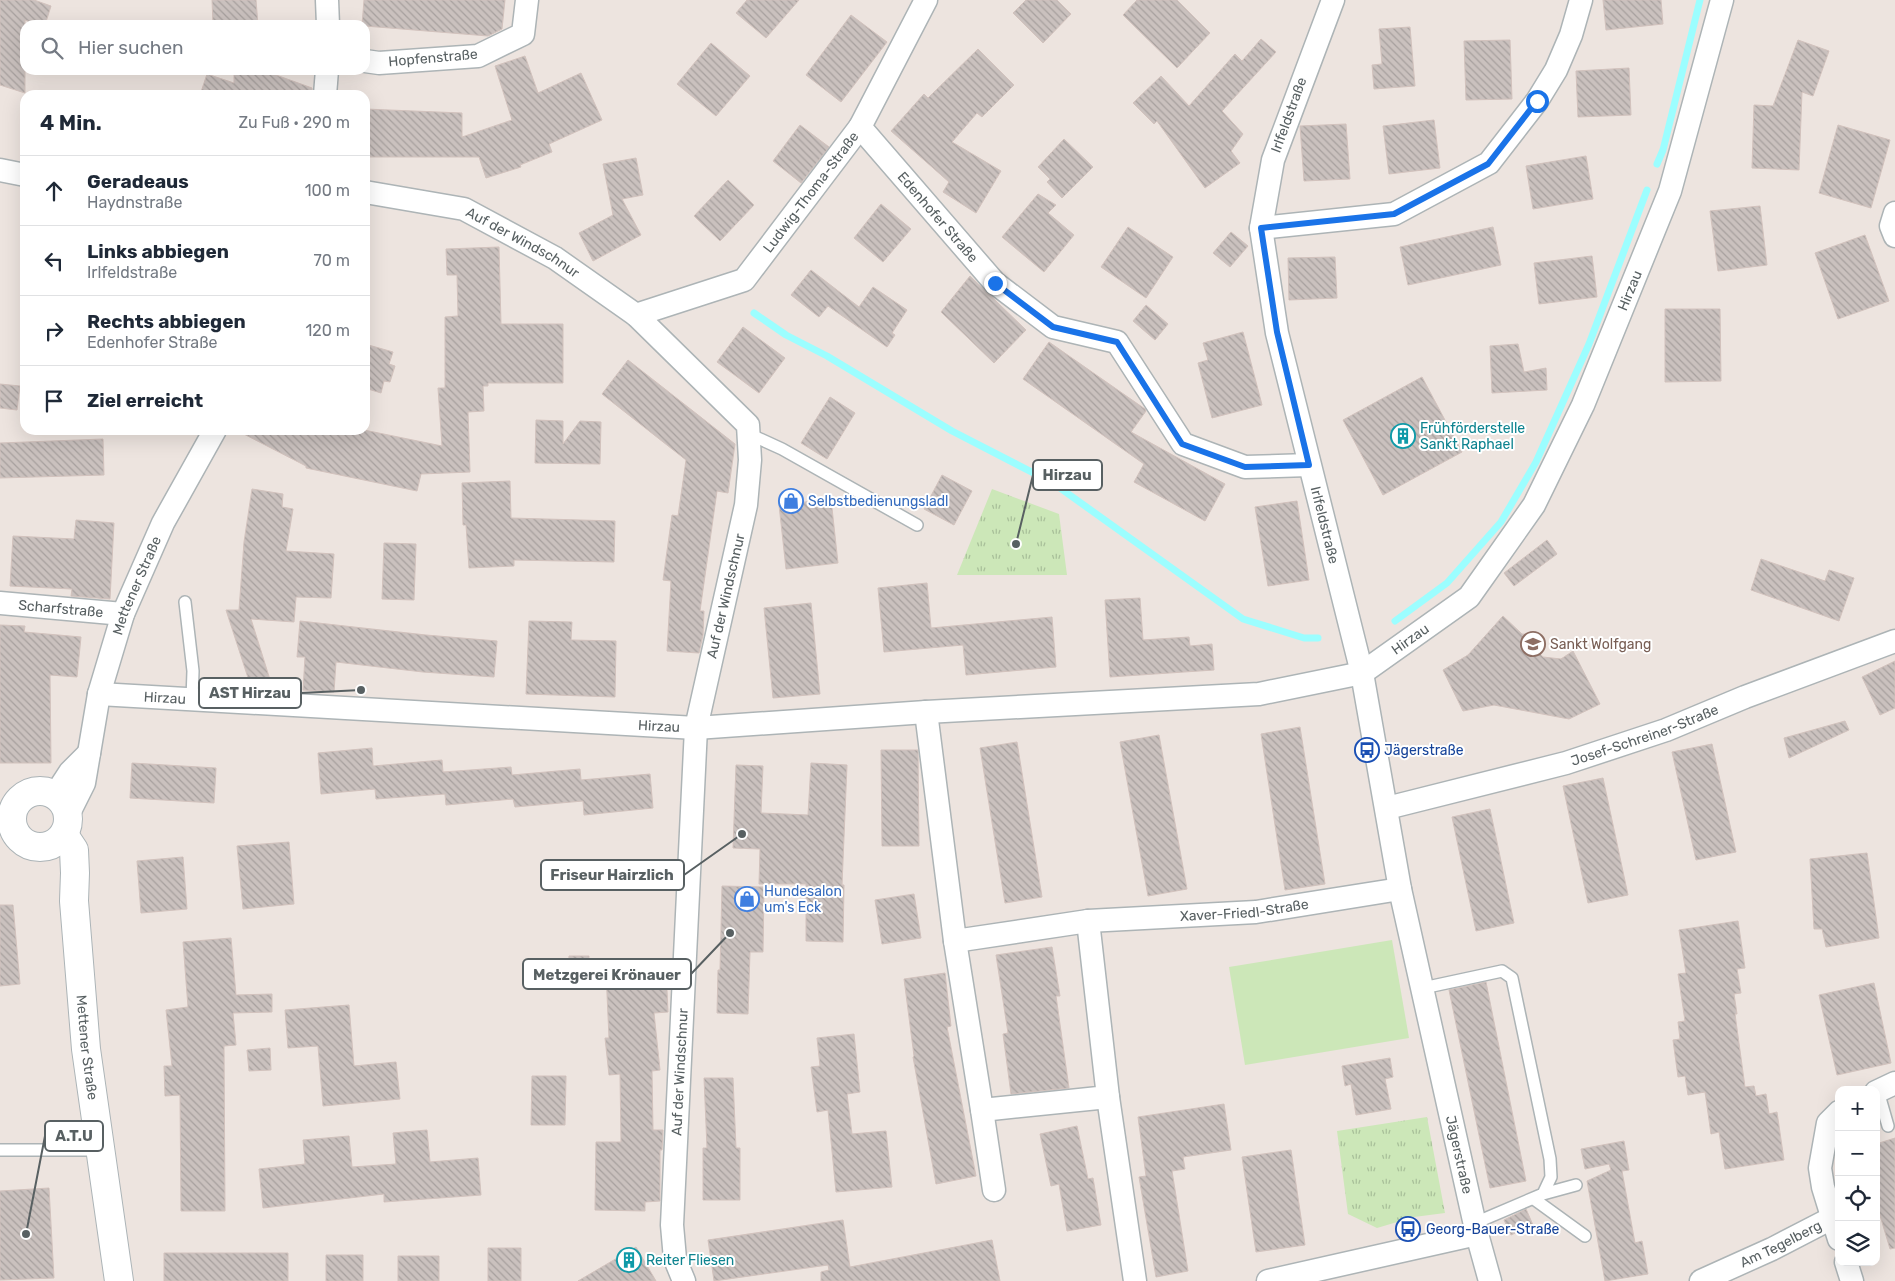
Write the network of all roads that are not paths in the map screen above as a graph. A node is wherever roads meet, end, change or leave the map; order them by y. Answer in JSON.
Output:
{"nodes":[{"id":1,"x":327,"y":0,"type":"edge"},
{"id":2,"x":527,"y":0,"type":"edge"},
{"id":3,"x":926,"y":0,"type":"edge"},
{"id":4,"x":1333,"y":0,"type":"edge"},
{"id":5,"x":1581,"y":0,"type":"edge"},
{"id":6,"x":1722,"y":0,"type":"edge"},
{"id":7,"x":328,"y":20,"type":"edge"},
{"id":8,"x":370,"y":62,"type":"edge"},
{"id":9,"x":327,"y":75,"type":"edge"},
{"id":10,"x":325,"y":90,"type":"edge"},
{"id":11,"x":860,"y":127,"type":"junction"},
{"id":12,"x":0,"y":170,"type":"edge"},
{"id":13,"x":20,"y":174,"type":"edge"},
{"id":14,"x":370,"y":193,"type":"edge"},
{"id":15,"x":1895,"y":213,"type":"edge"},
{"id":16,"x":1261,"y":228,"type":"junction"},
{"id":17,"x":1895,"y":236,"type":"edge"},
{"id":18,"x":636,"y":315,"type":"junction"},
{"id":19,"x":749,"y":434,"type":"junction"},
{"id":20,"x":211,"y":435,"type":"edge"},
{"id":21,"x":1309,"y":465,"type":"junction"},
{"id":22,"x":917,"y":526,"type":"dead end"},
{"id":23,"x":185,"y":602,"type":"dead end"},
{"id":24,"x":0,"y":604,"type":"edge"},
{"id":25,"x":123,"y":614,"type":"junction"},
{"id":26,"x":1895,"y":641,"type":"edge"},
{"id":27,"x":1362,"y":673,"type":"junction"},
{"id":28,"x":100,"y":694,"type":"junction"},
{"id":29,"x":192,"y":699,"type":"junction"},
{"id":30,"x":926,"y":712,"type":"junction"},
{"id":31,"x":696,"y":728,"type":"junction"},
{"id":32,"x":1387,"y":808,"type":"junction"},
{"id":33,"x":7,"y":819,"type":"edge"},
{"id":34,"x":58,"y":823,"type":"junction"},
{"id":35,"x":1400,"y":888,"type":"junction"},
{"id":36,"x":1088,"y":921,"type":"junction"},
{"id":37,"x":955,"y":941,"type":"junction"},
{"id":38,"x":1422,"y":988,"type":"junction"},
{"id":39,"x":1883,"y":1088,"type":"edge"},
{"id":40,"x":1108,"y":1097,"type":"junction"},
{"id":41,"x":982,"y":1110,"type":"junction"},
{"id":42,"x":1835,"y":1116,"type":"edge"},
{"id":43,"x":1888,"y":1126,"type":"dead end"},
{"id":44,"x":0,"y":1150,"type":"edge"},
{"id":45,"x":101,"y":1150,"type":"junction"},
{"id":46,"x":1576,"y":1185,"type":"dead end"},
{"id":47,"x":994,"y":1190,"type":"dead end"},
{"id":48,"x":1538,"y":1196,"type":"junction"},
{"id":49,"x":1832,"y":1218,"type":"junction"},
{"id":50,"x":1835,"y":1227,"type":"edge"},
{"id":51,"x":1476,"y":1228,"type":"junction"},
{"id":52,"x":1585,"y":1236,"type":"dead end"},
{"id":53,"x":1847,"y":1266,"type":"edge"},
{"id":54,"x":119,"y":1281,"type":"edge"},
{"id":55,"x":684,"y":1281,"type":"edge"},
{"id":56,"x":1135,"y":1281,"type":"edge"},
{"id":57,"x":1268,"y":1281,"type":"edge"},
{"id":58,"x":1490,"y":1281,"type":"edge"},
{"id":59,"x":1701,"y":1281,"type":"edge"},
{"id":60,"x":1852,"y":1281,"type":"edge"}],
"edges":[{"from":1,"to":7,"type":"street"},
{"from":2,"to":8,"type":"street","name":"Hopfenstraße"},
{"from":3,"to":11,"type":"street","name":"Ludwig-Thoma-Straße"},
{"from":4,"to":16,"type":"street","name":"Irlfeldstraße"},
{"from":5,"to":16,"type":"street"},
{"from":6,"to":27,"type":"street","name":"Hirzau"},
{"from":9,"to":10,"type":"street"},
{"from":11,"to":18,"type":"street","name":"Ludwig-Thoma-Straße"},
{"from":11,"to":21,"type":"street","name":"Edenhofer Straße"},
{"from":12,"to":13,"type":"street"},
{"from":14,"to":18,"type":"street","name":"Auf der Windschnur"},
{"from":15,"to":17,"type":"street"},
{"from":16,"to":21,"type":"street","name":"Irlfeldstraße"},
{"from":18,"to":19,"type":"street","name":"Auf der Windschnur"},
{"from":19,"to":22,"type":"lane"},
{"from":19,"to":31,"type":"street","name":"Auf der Windschnur"},
{"from":20,"to":25,"type":"street","name":"Mettener Straße"},
{"from":21,"to":27,"type":"street","name":"Irlfeldstraße"},
{"from":23,"to":29,"type":"lane"},
{"from":24,"to":25,"type":"street","name":"Scharfstraße"},
{"from":25,"to":28,"type":"street","name":"Mettener Straße"},
{"from":26,"to":32,"type":"street","name":"Josef-Schreiner-Straße"},
{"from":27,"to":30,"type":"street","name":"Hirzau"},
{"from":27,"to":32,"type":"street","name":"Jägerstraße"},
{"from":28,"to":29,"type":"street","name":"Hirzau"},
{"from":28,"to":34,"type":"street","name":"Mettener Straße"},
{"from":29,"to":31,"type":"street","name":"Hirzau"},
{"from":30,"to":31,"type":"street","name":"Hirzau"},
{"from":30,"to":37,"type":"street"},
{"from":31,"to":55,"type":"street","name":"Auf der Windschnur"},
{"from":32,"to":35,"type":"street","name":"Jägerstraße"},
{"from":33,"to":34,"type":"street"},
{"from":33,"to":34,"type":"street"},
{"from":34,"to":45,"type":"street","name":"Mettener Straße"},
{"from":35,"to":36,"type":"street","name":"Xaver-Friedl-Straße"},
{"from":35,"to":38,"type":"street","name":"Jägerstraße"},
{"from":36,"to":37,"type":"street","name":"Xaver-Friedl-Straße"},
{"from":36,"to":40,"type":"street"},
{"from":37,"to":41,"type":"street"},
{"from":38,"to":48,"type":"lane"},
{"from":38,"to":51,"type":"street","name":"Jägerstraße"},
{"from":39,"to":43,"type":"lane"},
{"from":40,"to":41,"type":"street"},
{"from":40,"to":56,"type":"street"},
{"from":41,"to":47,"type":"street"},
{"from":42,"to":49,"type":"street","name":"Am Tegelberg"},
{"from":44,"to":45,"type":"lane"},
{"from":45,"to":54,"type":"street","name":"Mettener Straße"},
{"from":46,"to":48,"type":"lane"},
{"from":48,"to":51,"type":"lane"},
{"from":48,"to":52,"type":"lane"},
{"from":49,"to":50,"type":"street","name":"Am Tegelberg"},
{"from":49,"to":59,"type":"street","name":"Am Tegelberg"},
{"from":51,"to":57,"type":"street"},
{"from":51,"to":58,"type":"street","name":"Jägerstraße"},
{"from":53,"to":60,"type":"street"}]}
